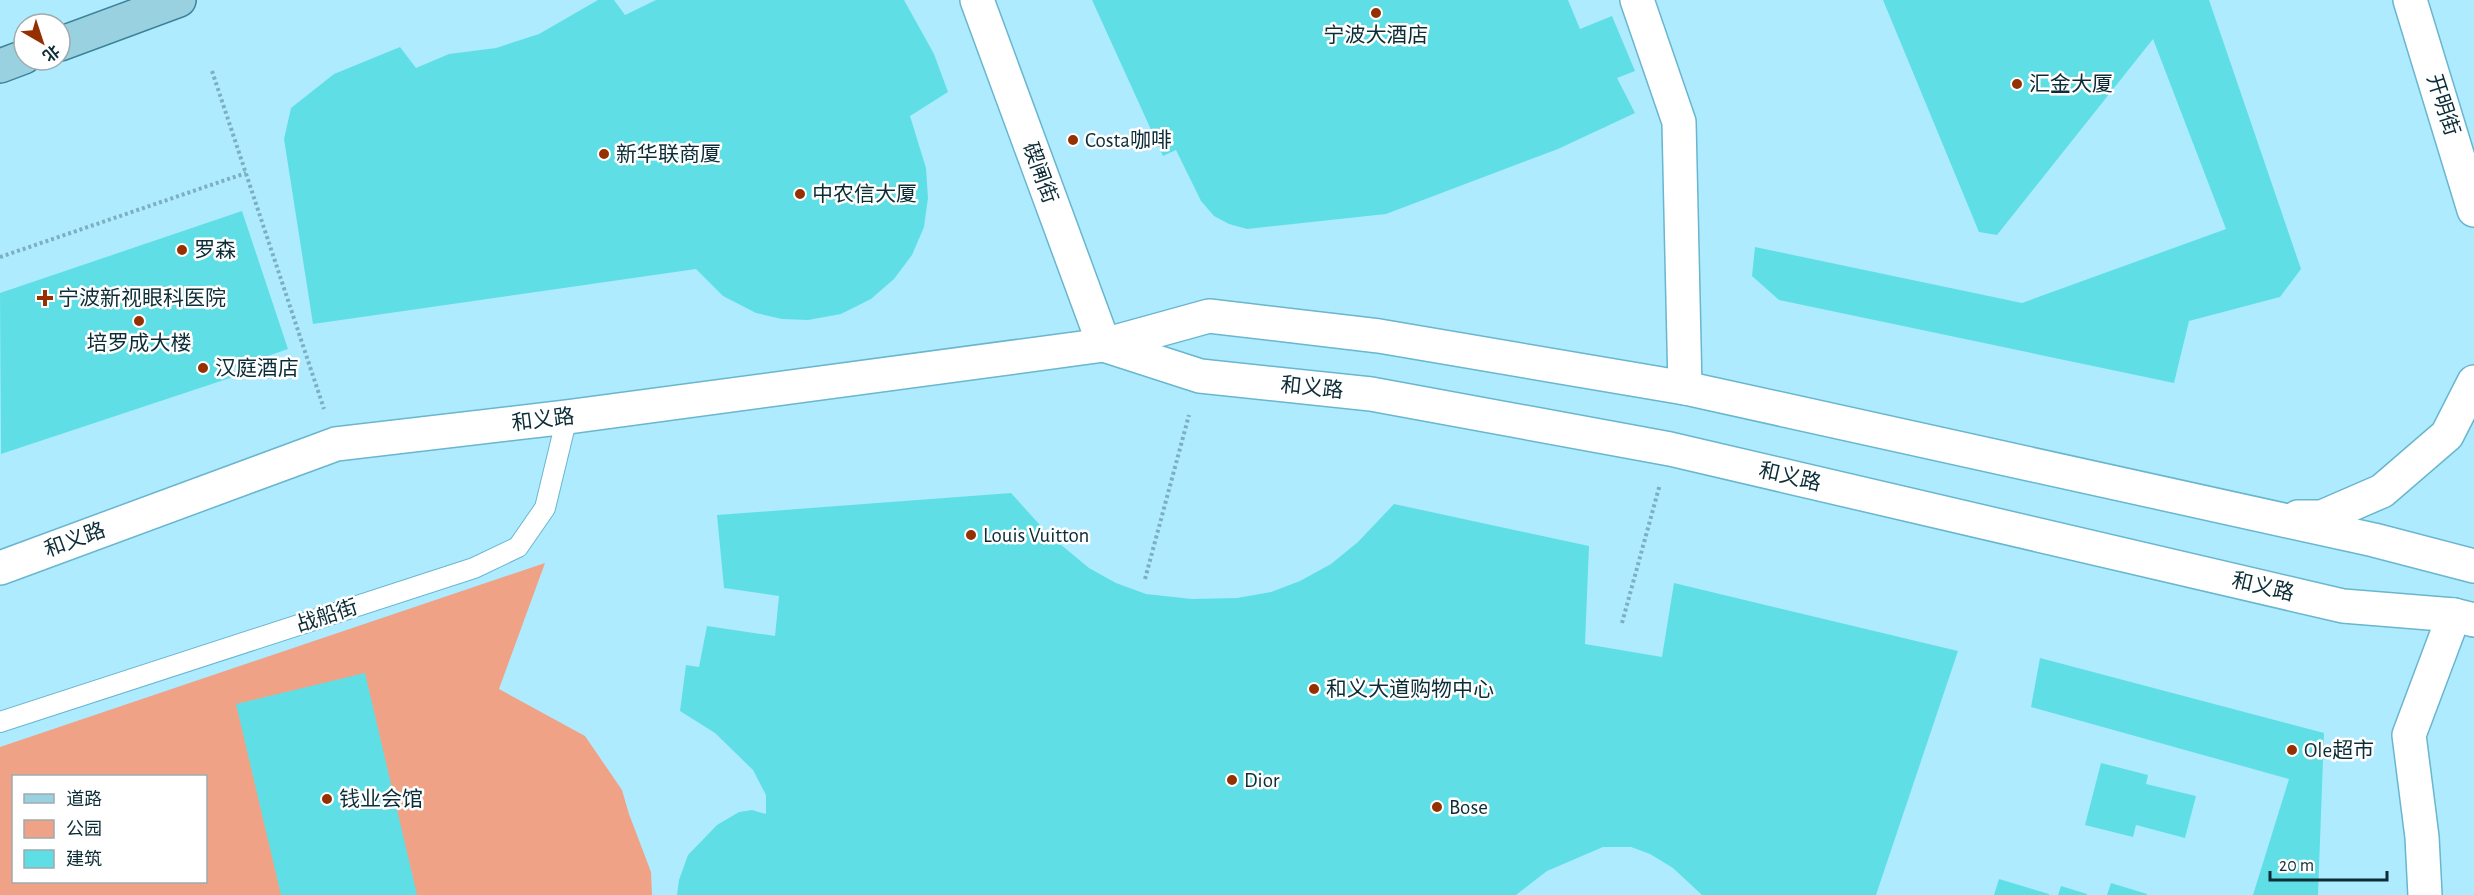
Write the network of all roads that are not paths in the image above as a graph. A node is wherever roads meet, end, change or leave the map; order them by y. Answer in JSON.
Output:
{"nodes":[{"id":1,"x":179,"y":0,"type":"edge"},
{"id":2,"x":977,"y":0,"type":"edge"},
{"id":3,"x":1637,"y":0,"type":"edge"},
{"id":4,"x":2410,"y":0,"type":"edge"},
{"id":5,"x":72,"y":40,"type":"edge"},
{"id":6,"x":2474,"y":210,"type":"edge"},
{"id":7,"x":1104,"y":345,"type":"junction"},
{"id":8,"x":2474,"y":382,"type":"edge"},
{"id":9,"x":1685,"y":388,"type":"junction"},
{"id":10,"x":567,"y":417,"type":"junction"},
{"id":11,"x":2266,"y":517,"type":"junction"},
{"id":12,"x":2474,"y":566,"type":"edge"},
{"id":13,"x":0,"y":568,"type":"edge"},
{"id":14,"x":2464,"y":617,"type":"edge"},
{"id":15,"x":0,"y":722,"type":"edge"},
{"id":16,"x":2425,"y":895,"type":"edge"}],
"edges":[{"from":1,"to":5,"type":"main road"},
{"from":2,"to":7,"type":"main road","name":"碶闸街"},
{"from":3,"to":9,"type":"main road"},
{"from":4,"to":6,"type":"main road","name":"开明街"},
{"from":7,"to":9,"type":"main road","name":"和义路"},
{"from":7,"to":10,"type":"main road","name":"和义路"},
{"from":7,"to":14,"type":"main road","name":"和义路"},
{"from":8,"to":11,"type":"main road"},
{"from":9,"to":11,"type":"main road","name":"和义路"},
{"from":10,"to":13,"type":"main road","name":"和义路"},
{"from":10,"to":15,"type":"lane","name":"战船街"},
{"from":11,"to":12,"type":"main road","name":"和义路"},
{"from":14,"to":16,"type":"main road"}]}
